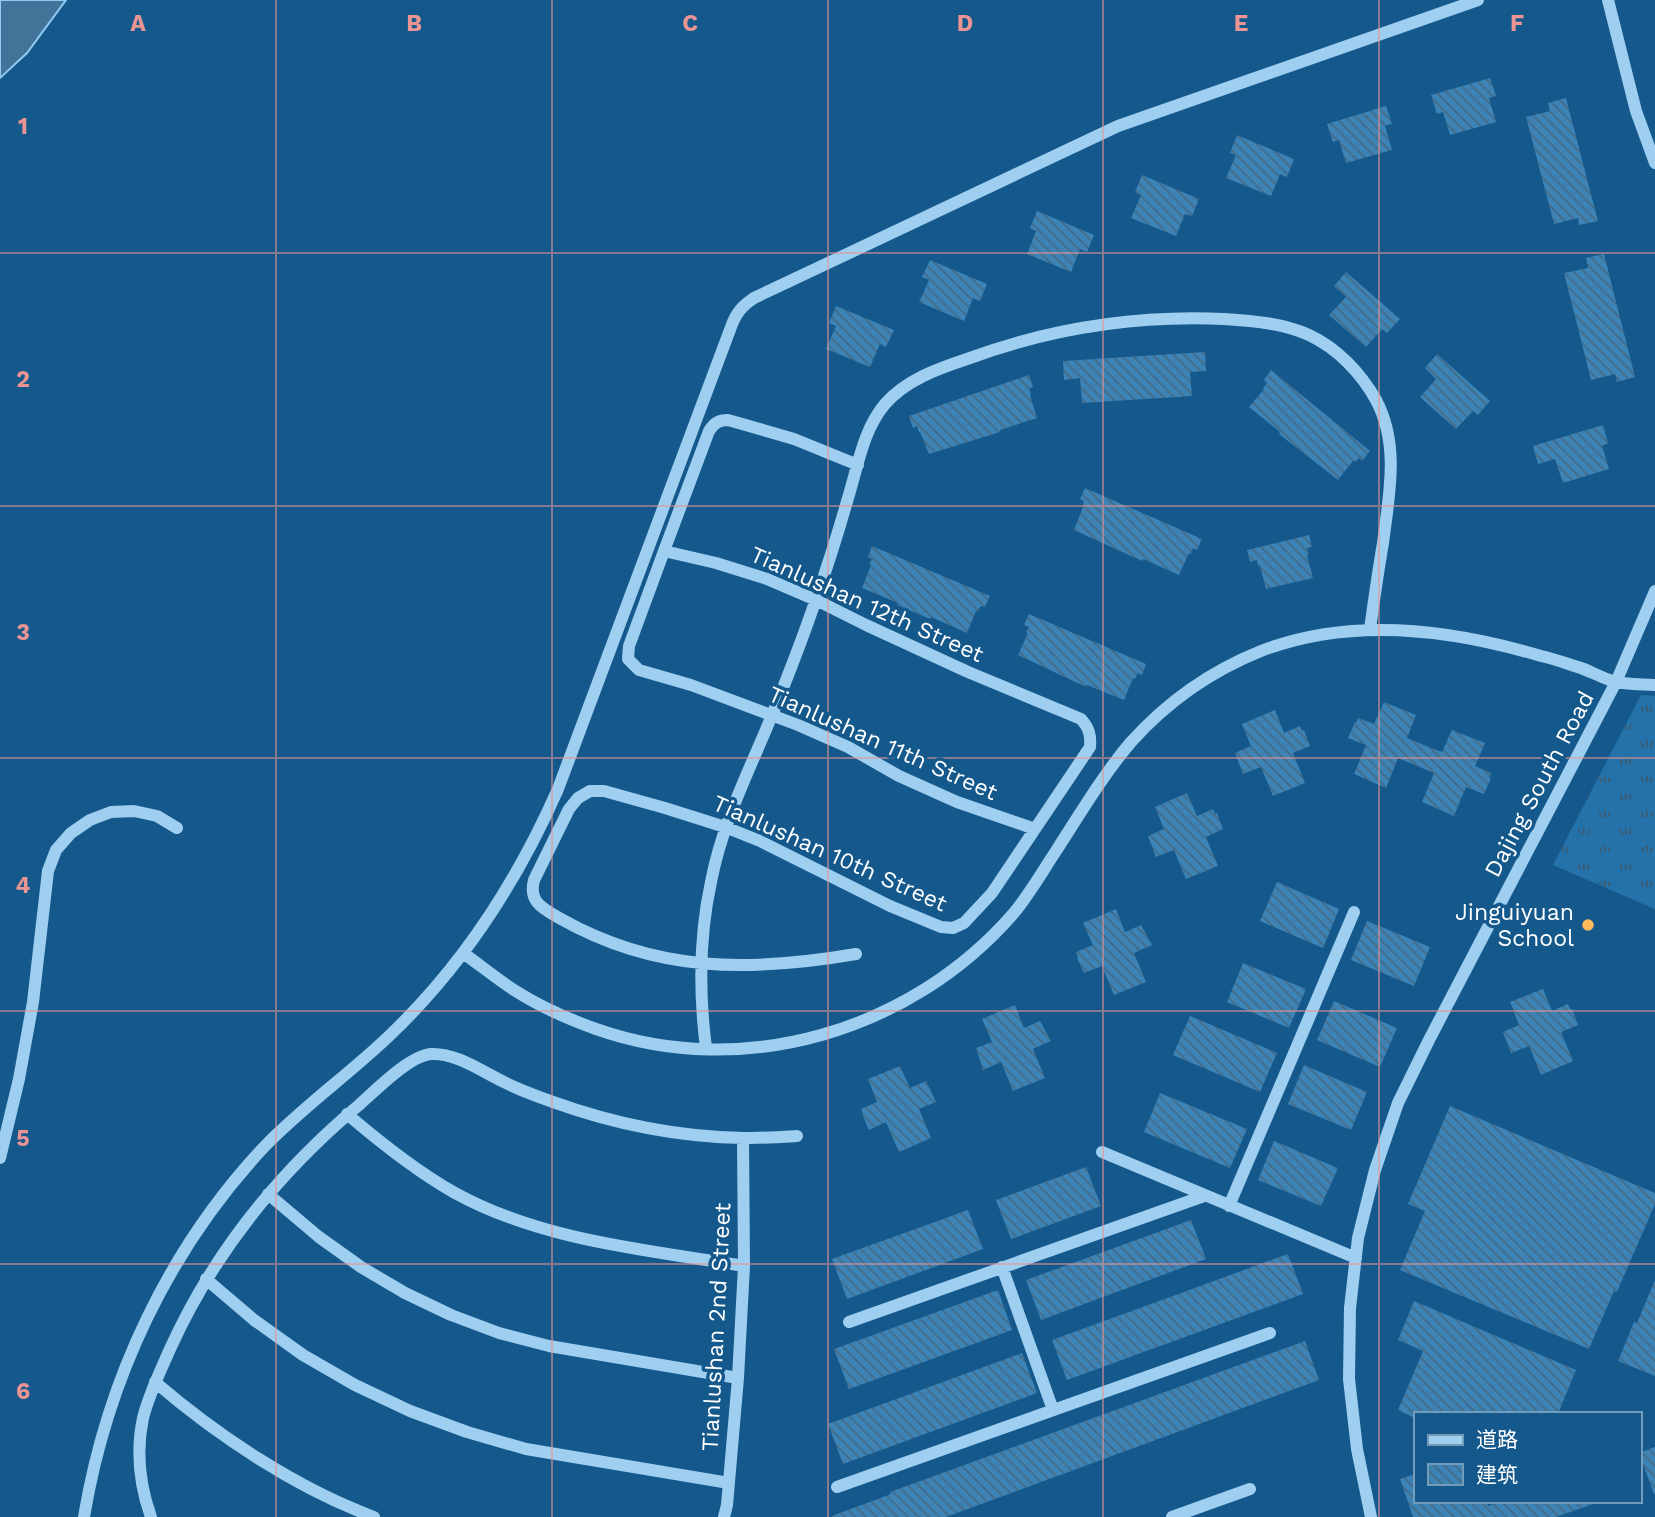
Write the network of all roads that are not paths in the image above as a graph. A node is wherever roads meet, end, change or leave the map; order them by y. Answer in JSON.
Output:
{"nodes":[{"id":1,"x":1478,"y":0,"type":"edge"},
{"id":2,"x":1608,"y":0,"type":"edge"},
{"id":3,"x":1655,"y":163,"type":"edge"},
{"id":4,"x":858,"y":465,"type":"junction"},
{"id":5,"x":664,"y":551,"type":"junction"},
{"id":6,"x":1655,"y":591,"type":"edge"},
{"id":7,"x":816,"y":600,"type":"junction"},
{"id":8,"x":1370,"y":629,"type":"junction"},
{"id":9,"x":1616,"y":682,"type":"junction"},
{"id":10,"x":1655,"y":685,"type":"edge"},
{"id":11,"x":772,"y":715,"type":"junction"},
{"id":12,"x":725,"y":827,"type":"junction"},
{"id":13,"x":177,"y":828,"type":"dead end"},
{"id":14,"x":1035,"y":829,"type":"junction"},
{"id":15,"x":1354,"y":912,"type":"dead end"},
{"id":16,"x":463,"y":953,"type":"junction"},
{"id":17,"x":856,"y":954,"type":"dead end"},
{"id":18,"x":701,"y":964,"type":"junction"},
{"id":19,"x":706,"y":1048,"type":"junction"},
{"id":20,"x":347,"y":1114,"type":"junction"},
{"id":21,"x":797,"y":1136,"type":"dead end"},
{"id":22,"x":743,"y":1138,"type":"junction"},
{"id":23,"x":1102,"y":1152,"type":"dead end"},
{"id":24,"x":0,"y":1158,"type":"edge"},
{"id":25,"x":268,"y":1194,"type":"junction"},
{"id":26,"x":1204,"y":1196,"type":"junction"},
{"id":27,"x":1229,"y":1206,"type":"junction"},
{"id":28,"x":1356,"y":1258,"type":"junction"},
{"id":29,"x":744,"y":1266,"type":"junction"},
{"id":30,"x":1002,"y":1268,"type":"junction"},
{"id":31,"x":206,"y":1279,"type":"junction"},
{"id":32,"x":849,"y":1322,"type":"dead end"},
{"id":33,"x":1270,"y":1333,"type":"dead end"},
{"id":34,"x":738,"y":1378,"type":"junction"},
{"id":35,"x":155,"y":1382,"type":"junction"},
{"id":36,"x":1054,"y":1410,"type":"junction"},
{"id":37,"x":729,"y":1483,"type":"junction"},
{"id":38,"x":837,"y":1487,"type":"dead end"},
{"id":39,"x":1250,"y":1489,"type":"dead end"},
{"id":40,"x":84,"y":1517,"type":"edge"},
{"id":41,"x":151,"y":1517,"type":"edge"},
{"id":42,"x":374,"y":1517,"type":"edge"},
{"id":43,"x":724,"y":1517,"type":"edge"},
{"id":44,"x":1172,"y":1517,"type":"edge"},
{"id":45,"x":1371,"y":1517,"type":"edge"}],
"edges":[{"from":1,"to":16,"type":"street"},
{"from":2,"to":3,"type":"street"},
{"from":4,"to":5,"type":"street"},
{"from":4,"to":7,"type":"street"},
{"from":4,"to":8,"type":"street"},
{"from":5,"to":7,"type":"street","name":"Tianlushan 12th Street"},
{"from":5,"to":11,"type":"street","name":"Tianlushan 11th Street"},
{"from":6,"to":9,"type":"street","name":"Dajing South Road"},
{"from":7,"to":11,"type":"street"},
{"from":7,"to":14,"type":"street","name":"Tianlushan 12th Street"},
{"from":8,"to":9,"type":"street"},
{"from":8,"to":19,"type":"street"},
{"from":9,"to":10,"type":"street"},
{"from":9,"to":28,"type":"street","name":"Dajing South Road"},
{"from":11,"to":12,"type":"street"},
{"from":11,"to":14,"type":"street","name":"Tianlushan 11th Street"},
{"from":12,"to":14,"type":"street","name":"Tianlushan 10th Street"},
{"from":12,"to":18,"type":"street"},
{"from":12,"to":18,"type":"street","name":"Tianlushan 10th Street"},
{"from":13,"to":24,"type":"street"},
{"from":15,"to":27,"type":"street"},
{"from":16,"to":19,"type":"street"},
{"from":16,"to":40,"type":"street"},
{"from":17,"to":18,"type":"street","name":"Tianlushan 10th Street"},
{"from":18,"to":19,"type":"street"},
{"from":20,"to":22,"type":"street"},
{"from":20,"to":25,"type":"street"},
{"from":20,"to":29,"type":"street"},
{"from":21,"to":22,"type":"street"},
{"from":22,"to":29,"type":"street","name":"Tianlushan 2nd Street"},
{"from":23,"to":26,"type":"street"},
{"from":25,"to":31,"type":"street"},
{"from":25,"to":34,"type":"street"},
{"from":26,"to":27,"type":"street"},
{"from":26,"to":30,"type":"street"},
{"from":27,"to":28,"type":"street"},
{"from":28,"to":45,"type":"street","name":"Dajing South Road"},
{"from":29,"to":34,"type":"street","name":"Tianlushan 2nd Street"},
{"from":30,"to":32,"type":"street"},
{"from":30,"to":36,"type":"street"},
{"from":31,"to":35,"type":"street"},
{"from":31,"to":37,"type":"street"},
{"from":33,"to":36,"type":"street"},
{"from":34,"to":37,"type":"street","name":"Tianlushan 2nd Street"},
{"from":35,"to":41,"type":"street"},
{"from":35,"to":42,"type":"street"},
{"from":36,"to":38,"type":"street"},
{"from":37,"to":43,"type":"street","name":"Tianlushan 2nd Street"},
{"from":39,"to":44,"type":"street"}]}
